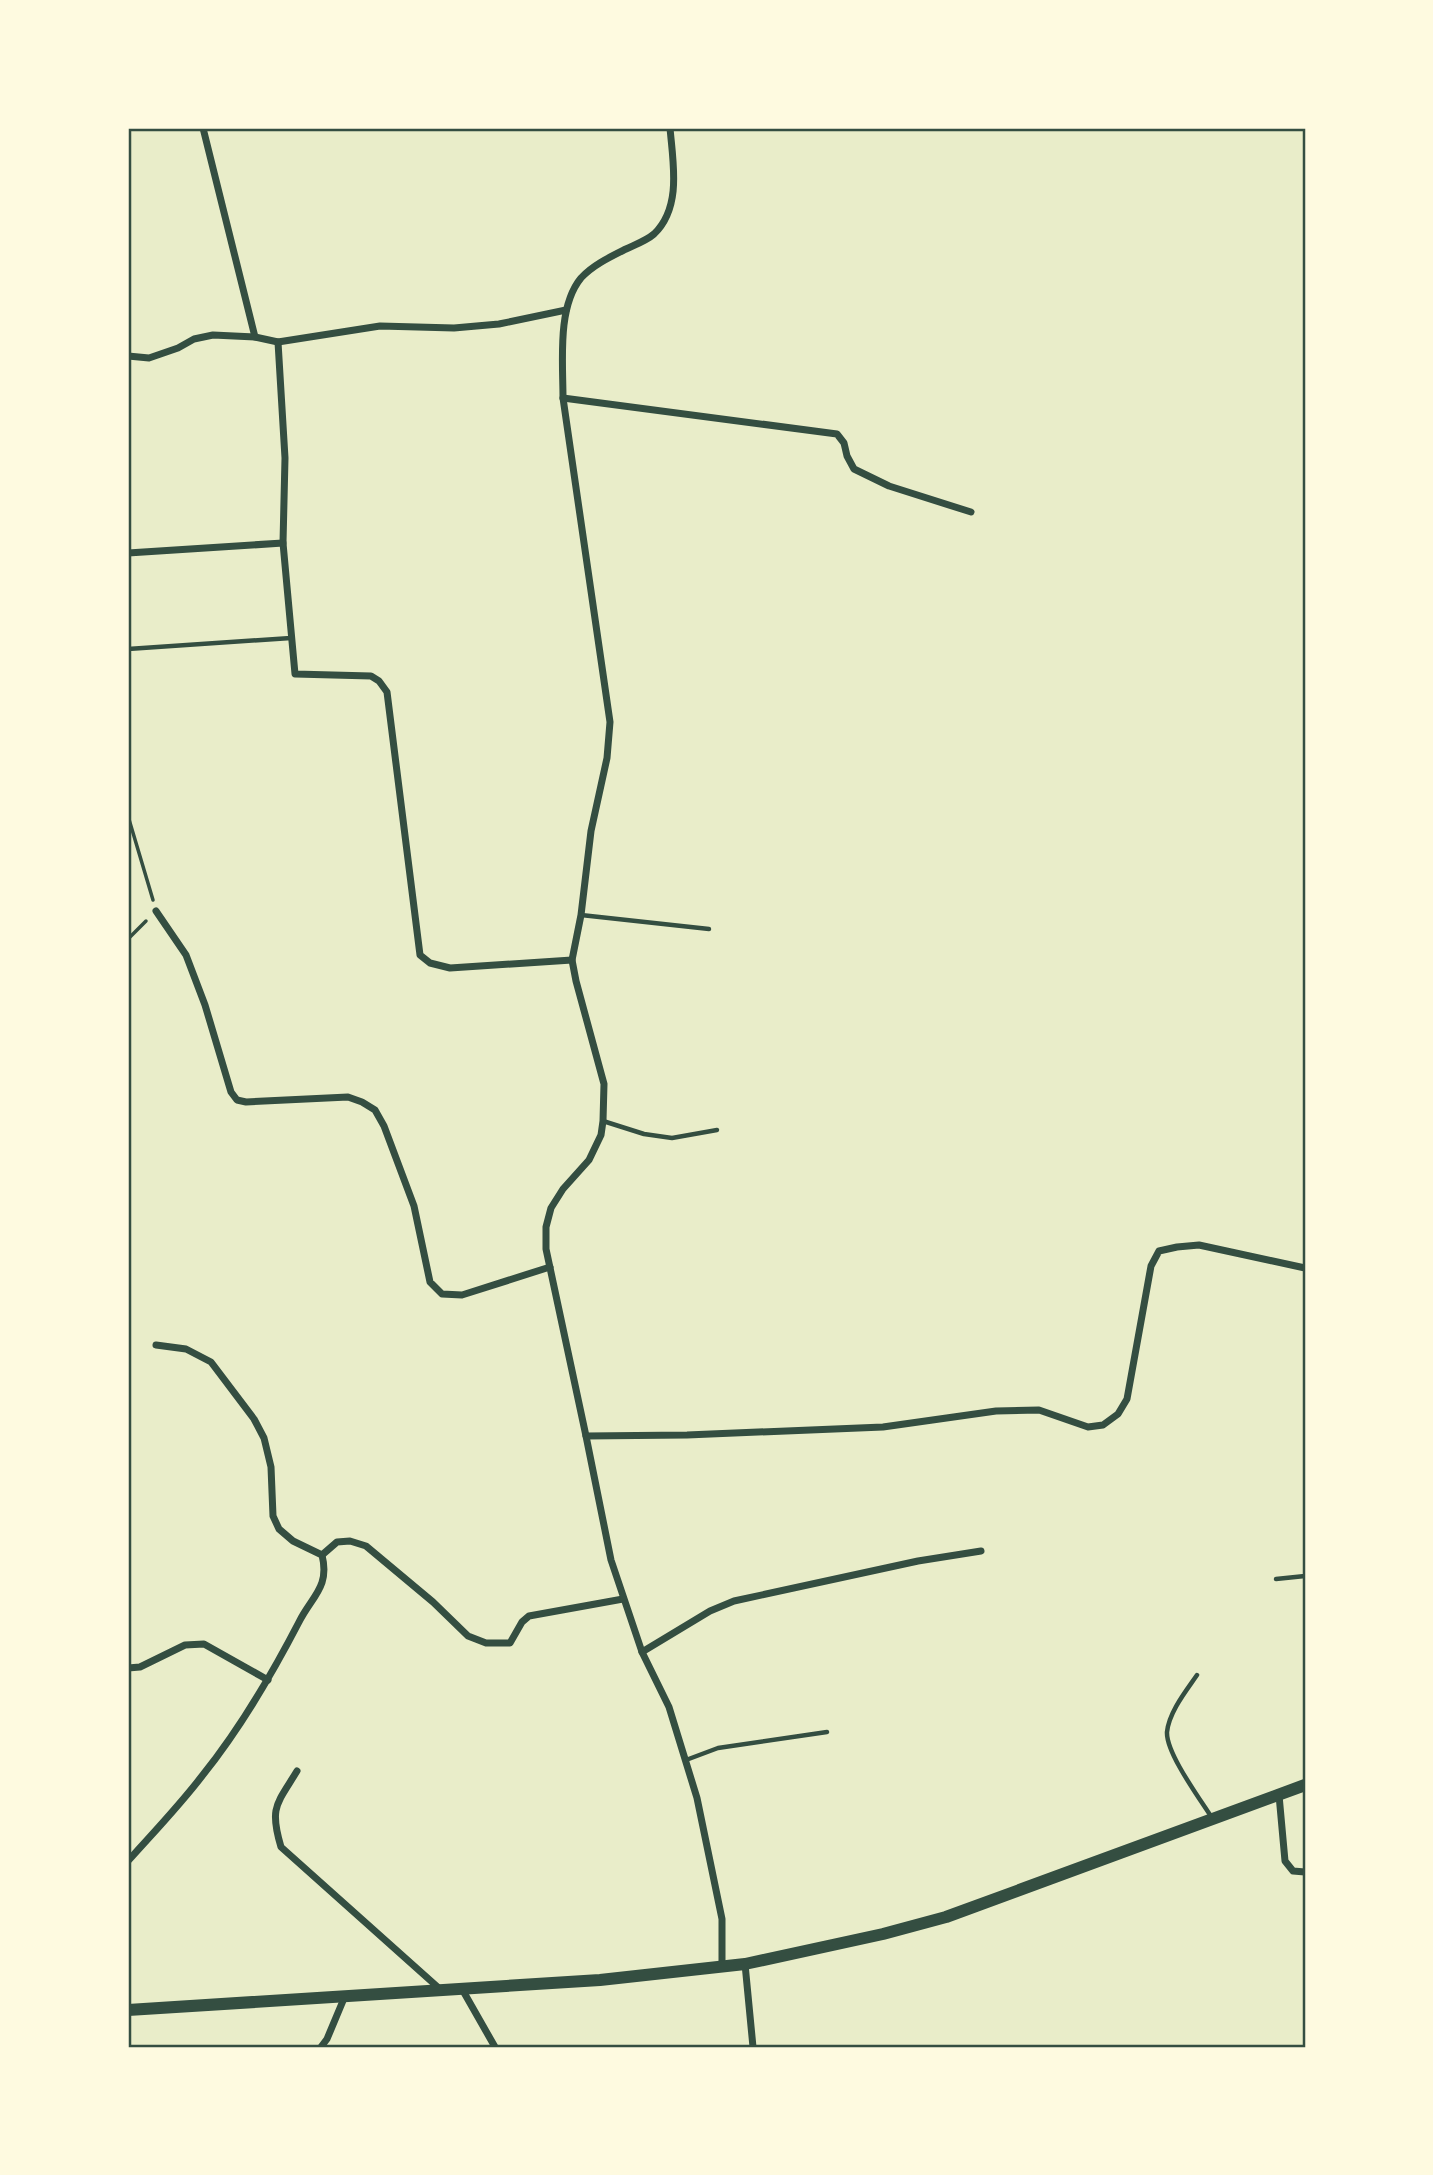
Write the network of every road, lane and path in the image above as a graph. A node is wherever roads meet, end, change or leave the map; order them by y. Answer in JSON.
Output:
{"nodes":[{"id":1,"x":203,"y":128,"type":"edge"},
{"id":2,"x":670,"y":128,"type":"edge"},
{"id":3,"x":566,"y":310,"type":"junction"},
{"id":4,"x":255,"y":337,"type":"junction"},
{"id":5,"x":278,"y":342,"type":"junction"},
{"id":6,"x":128,"y":356,"type":"edge"},
{"id":7,"x":563,"y":398,"type":"junction"},
{"id":8,"x":971,"y":512,"type":"dead end"},
{"id":9,"x":284,"y":543,"type":"junction"},
{"id":10,"x":128,"y":553,"type":"edge"},
{"id":11,"x":292,"y":638,"type":"junction"},
{"id":12,"x":128,"y":649,"type":"edge"},
{"id":13,"x":128,"y":816,"type":"edge"},
{"id":14,"x":156,"y":911,"type":"junction"},
{"id":15,"x":580,"y":915,"type":"junction"},
{"id":16,"x":709,"y":929,"type":"dead end"},
{"id":17,"x":128,"y":939,"type":"edge"},
{"id":18,"x":572,"y":960,"type":"junction"},
{"id":19,"x":603,"y":1121,"type":"junction"},
{"id":20,"x":717,"y":1130,"type":"dead end"},
{"id":21,"x":550,"y":1267,"type":"junction"},
{"id":22,"x":1305,"y":1268,"type":"edge"},
{"id":23,"x":156,"y":1345,"type":"dead end"},
{"id":24,"x":586,"y":1436,"type":"junction"},
{"id":25,"x":981,"y":1551,"type":"dead end"},
{"id":26,"x":322,"y":1555,"type":"junction"},
{"id":27,"x":1305,"y":1576,"type":"edge"},
{"id":28,"x":1276,"y":1579,"type":"dead end"},
{"id":29,"x":623,"y":1599,"type":"junction"},
{"id":30,"x":642,"y":1652,"type":"junction"},
{"id":31,"x":128,"y":1668,"type":"edge"},
{"id":32,"x":1197,"y":1675,"type":"dead end"},
{"id":33,"x":268,"y":1680,"type":"junction"},
{"id":34,"x":827,"y":1732,"type":"dead end"},
{"id":35,"x":686,"y":1760,"type":"junction"},
{"id":36,"x":297,"y":1771,"type":"dead end"},
{"id":37,"x":1305,"y":1786,"type":"edge"},
{"id":38,"x":1279,"y":1795,"type":"junction"},
{"id":39,"x":1214,"y":1821,"type":"junction"},
{"id":40,"x":128,"y":1861,"type":"edge"},
{"id":41,"x":1305,"y":1872,"type":"edge"},
{"id":42,"x":745,"y":1964,"type":"junction"},
{"id":43,"x":722,"y":1967,"type":"junction"},
{"id":44,"x":462,"y":1989,"type":"junction"},
{"id":45,"x":441,"y":1990,"type":"junction"},
{"id":46,"x":345,"y":1996,"type":"junction"},
{"id":47,"x":128,"y":2010,"type":"edge"},
{"id":48,"x":321,"y":2047,"type":"edge"},
{"id":49,"x":495,"y":2047,"type":"edge"},
{"id":50,"x":754,"y":2047,"type":"edge"}],
"edges":[{"from":1,"to":4,"type":"street"},
{"from":2,"to":3,"type":"street"},
{"from":3,"to":5,"type":"street"},
{"from":3,"to":7,"type":"street"},
{"from":4,"to":5,"type":"street"},
{"from":4,"to":6,"type":"street"},
{"from":5,"to":9,"type":"street"},
{"from":7,"to":8,"type":"street"},
{"from":7,"to":15,"type":"street"},
{"from":9,"to":10,"type":"street"},
{"from":9,"to":11,"type":"street"},
{"from":11,"to":12,"type":"lane"},
{"from":11,"to":18,"type":"street"},
{"from":13,"to":14,"type":"path"},
{"from":14,"to":17,"type":"path"},
{"from":14,"to":21,"type":"street"},
{"from":15,"to":16,"type":"lane"},
{"from":15,"to":18,"type":"street"},
{"from":18,"to":19,"type":"street"},
{"from":19,"to":20,"type":"lane"},
{"from":19,"to":21,"type":"street"},
{"from":21,"to":24,"type":"street"},
{"from":22,"to":24,"type":"street"},
{"from":23,"to":26,"type":"street"},
{"from":24,"to":29,"type":"street"},
{"from":25,"to":30,"type":"street"},
{"from":26,"to":29,"type":"street"},
{"from":26,"to":33,"type":"street"},
{"from":27,"to":28,"type":"lane"},
{"from":29,"to":30,"type":"street"},
{"from":30,"to":35,"type":"street"},
{"from":31,"to":33,"type":"street"},
{"from":32,"to":39,"type":"lane"},
{"from":33,"to":40,"type":"street"},
{"from":34,"to":35,"type":"lane"},
{"from":35,"to":43,"type":"street"},
{"from":36,"to":45,"type":"street"},
{"from":37,"to":38,"type":"main road"},
{"from":38,"to":39,"type":"main road"},
{"from":38,"to":41,"type":"street"},
{"from":39,"to":42,"type":"main road"},
{"from":42,"to":43,"type":"main road"},
{"from":42,"to":50,"type":"street"},
{"from":43,"to":44,"type":"main road"},
{"from":44,"to":45,"type":"main road"},
{"from":44,"to":49,"type":"street"},
{"from":45,"to":46,"type":"main road"},
{"from":46,"to":47,"type":"main road"},
{"from":46,"to":48,"type":"street"}]}
